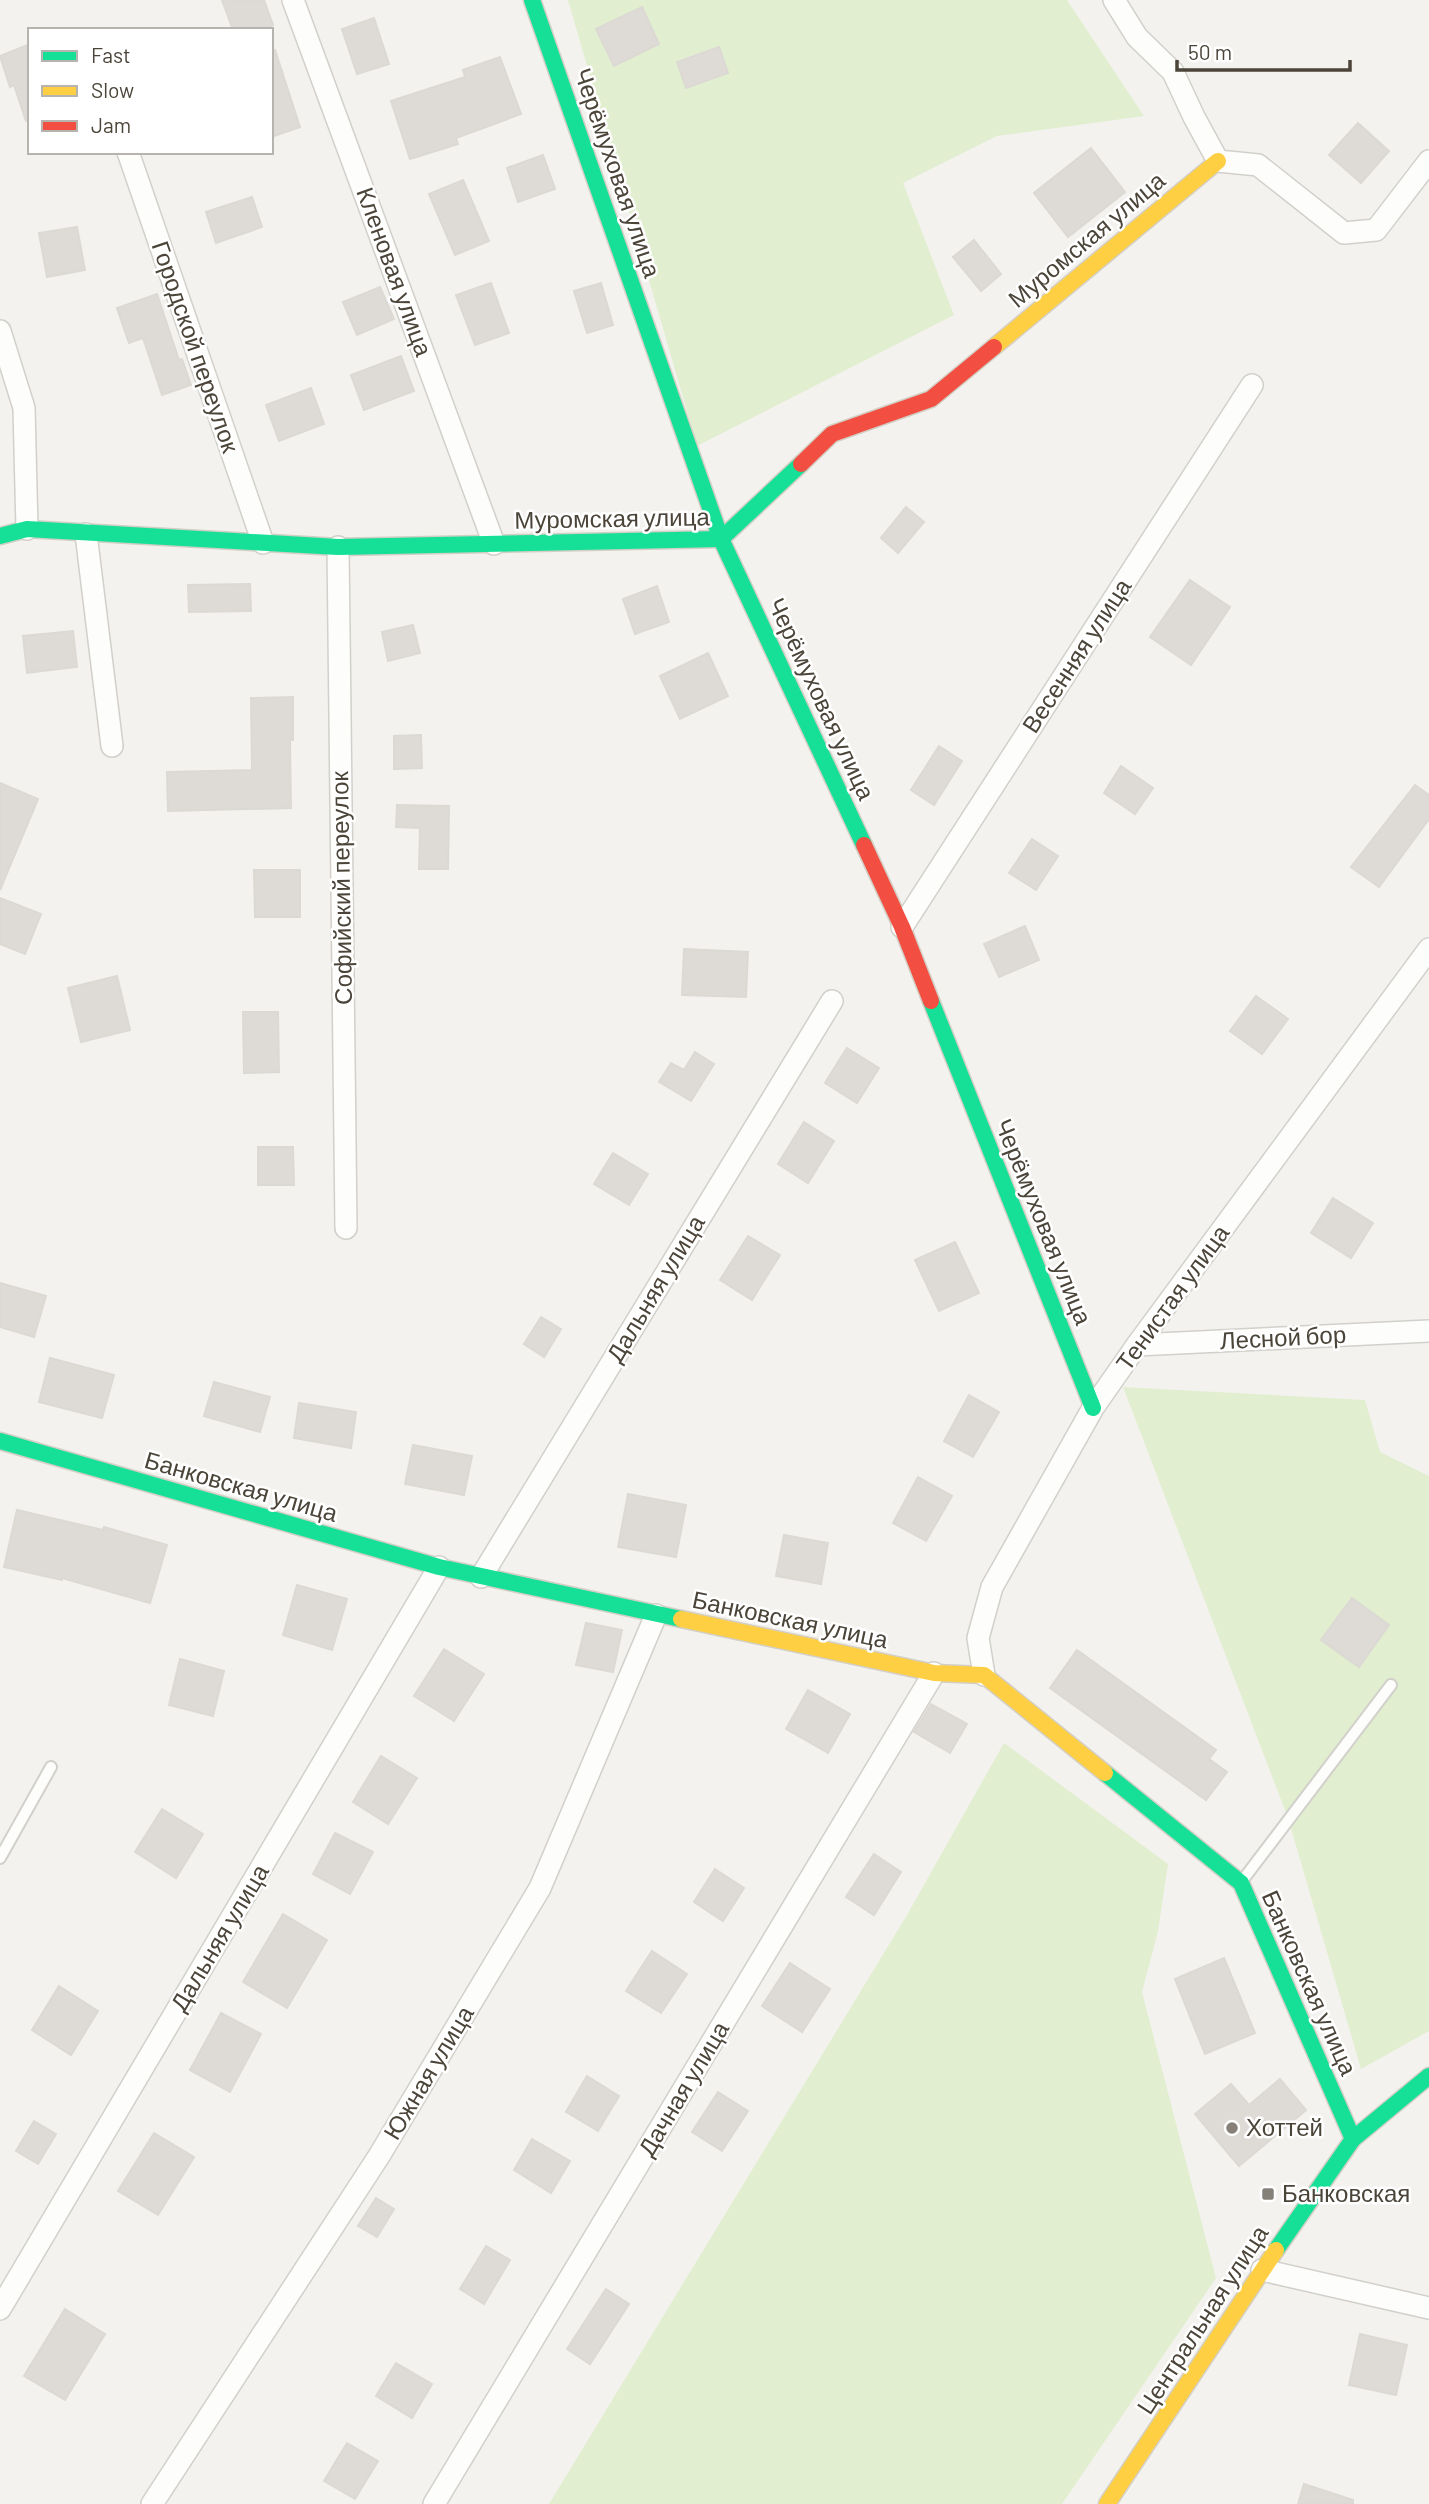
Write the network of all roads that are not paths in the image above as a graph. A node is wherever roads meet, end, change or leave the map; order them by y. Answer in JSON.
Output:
{"nodes":[{"id":1,"x":293,"y":0,"type":"edge"},
{"id":2,"x":532,"y":0,"type":"edge"},
{"id":3,"x":1114,"y":0,"type":"edge"},
{"id":4,"x":129,"y":154,"type":"edge"},
{"id":5,"x":1218,"y":161,"type":"junction"},
{"id":6,"x":1429,"y":161,"type":"edge"},
{"id":7,"x":0,"y":331,"type":"edge"},
{"id":8,"x":1252,"y":385,"type":"dead end"},
{"id":9,"x":27,"y":529,"type":"junction"},
{"id":10,"x":86,"y":534,"type":"junction"},
{"id":11,"x":0,"y":536,"type":"edge"},
{"id":12,"x":722,"y":539,"type":"junction"},
{"id":13,"x":263,"y":543,"type":"junction"},
{"id":14,"x":494,"y":544,"type":"junction"},
{"id":15,"x":338,"y":547,"type":"junction"},
{"id":16,"x":112,"y":746,"type":"dead end"},
{"id":17,"x":901,"y":927,"type":"junction"},
{"id":18,"x":1429,"y":949,"type":"edge"},
{"id":19,"x":832,"y":1001,"type":"dead end"},
{"id":20,"x":346,"y":1228,"type":"dead end"},
{"id":21,"x":1429,"y":1331,"type":"edge"},
{"id":22,"x":1137,"y":1345,"type":"junction"},
{"id":23,"x":1093,"y":1408,"type":"junction"},
{"id":24,"x":0,"y":1441,"type":"edge"},
{"id":25,"x":439,"y":1567,"type":"junction"},
{"id":26,"x":481,"y":1577,"type":"junction"},
{"id":27,"x":656,"y":1615,"type":"junction"},
{"id":28,"x":934,"y":1673,"type":"junction"},
{"id":29,"x":984,"y":1675,"type":"junction"},
{"id":30,"x":1391,"y":1685,"type":"dead end"},
{"id":31,"x":51,"y":1767,"type":"dead end"},
{"id":32,"x":0,"y":1858,"type":"edge"},
{"id":33,"x":1241,"y":1883,"type":"junction"},
{"id":34,"x":1429,"y":2076,"type":"edge"},
{"id":35,"x":1353,"y":2139,"type":"junction"},
{"id":36,"x":1262,"y":2270,"type":"junction"},
{"id":37,"x":1429,"y":2308,"type":"edge"},
{"id":38,"x":0,"y":2309,"type":"edge"},
{"id":39,"x":152,"y":2504,"type":"edge"},
{"id":40,"x":434,"y":2504,"type":"edge"},
{"id":41,"x":1107,"y":2504,"type":"edge"}],
"edges":[{"from":1,"to":14,"type":"street","name":"Кленовая улица"},
{"from":2,"to":12,"type":"street","name":"Черёмуховая улица"},
{"from":3,"to":5,"type":"street"},
{"from":4,"to":13,"type":"street","name":"Городской переулок"},
{"from":5,"to":6,"type":"street"},
{"from":5,"to":12,"type":"street","name":"Муромская улица"},
{"from":7,"to":9,"type":"street"},
{"from":8,"to":17,"type":"street","name":"Весенняя улица"},
{"from":9,"to":10,"type":"street","name":"Муромская улица"},
{"from":9,"to":11,"type":"street","name":"Муромская улица"},
{"from":10,"to":13,"type":"street","name":"Муромская улица"},
{"from":10,"to":16,"type":"street"},
{"from":12,"to":14,"type":"street","name":"Муромская улица"},
{"from":12,"to":17,"type":"street","name":"Черёмуховая улица"},
{"from":13,"to":15,"type":"street","name":"Муромская улица"},
{"from":14,"to":15,"type":"street","name":"Муромская улица"},
{"from":15,"to":20,"type":"street","name":"Софийский переулок"},
{"from":17,"to":23,"type":"street","name":"Черёмуховая улица"},
{"from":18,"to":22,"type":"street","name":"Тенистая улица"},
{"from":19,"to":26,"type":"street","name":"Дальняя улица"},
{"from":21,"to":22,"type":"street","name":"Лесной бор"},
{"from":22,"to":23,"type":"street","name":"Тенистая улица"},
{"from":23,"to":29,"type":"street","name":"Тенистая улица"},
{"from":24,"to":25,"type":"street","name":"Банковская улица"},
{"from":25,"to":26,"type":"street","name":"Банковская улица"},
{"from":25,"to":38,"type":"street","name":"Дальняя улица"},
{"from":26,"to":27,"type":"street","name":"Банковская улица"},
{"from":27,"to":28,"type":"street","name":"Банковская улица"},
{"from":27,"to":39,"type":"street","name":"Южная улица"},
{"from":28,"to":29,"type":"street","name":"Банковская улица"},
{"from":28,"to":40,"type":"street","name":"Дачная улица"},
{"from":29,"to":33,"type":"street","name":"Банковская улица"},
{"from":30,"to":33,"type":"lane"},
{"from":31,"to":32,"type":"lane"},
{"from":33,"to":35,"type":"street","name":"Банковская улица"},
{"from":34,"to":35,"type":"street","name":"Центральная улица"},
{"from":35,"to":36,"type":"street","name":"Центральная улица"},
{"from":36,"to":37,"type":"street"},
{"from":36,"to":41,"type":"street","name":"Центральная улица"}]}
